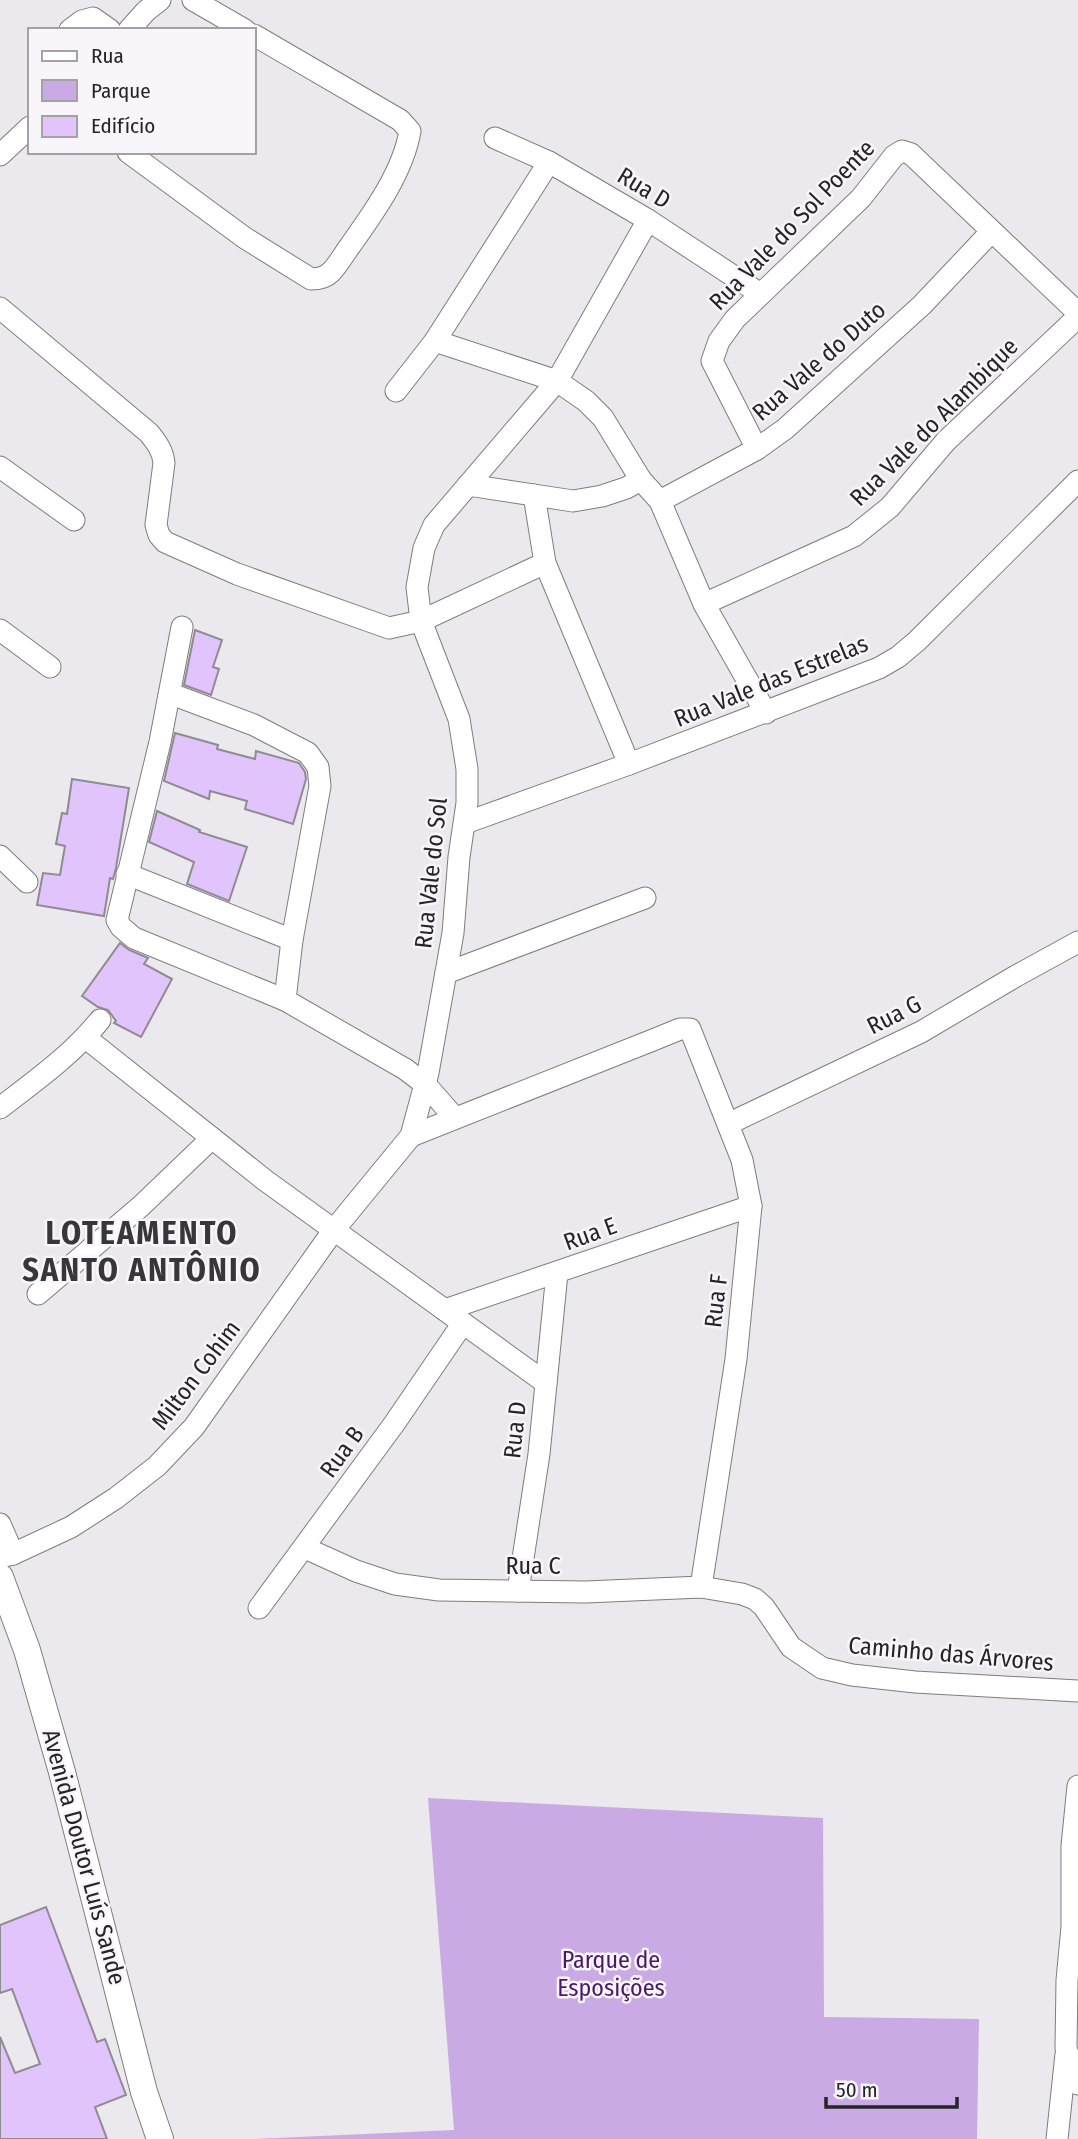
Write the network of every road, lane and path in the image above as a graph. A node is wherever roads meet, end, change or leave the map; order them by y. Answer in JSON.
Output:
{"nodes":[{"id":1,"x":160,"y":0,"type":"edge"},
{"id":2,"x":193,"y":0,"type":"edge"},
{"id":3,"x":73,"y":28,"type":"edge"},
{"id":4,"x":107,"y":28,"type":"edge"},
{"id":5,"x":131,"y":28,"type":"edge"},
{"id":6,"x":242,"y":28,"type":"edge"},
{"id":7,"x":256,"y":35,"type":"edge"},
{"id":8,"x":24,"y":132,"type":"edge"},
{"id":9,"x":495,"y":138,"type":"dead end"},
{"id":10,"x":131,"y":154,"type":"edge"},
{"id":11,"x":0,"y":155,"type":"edge"},
{"id":12,"x":549,"y":162,"type":"junction"},
{"id":13,"x":648,"y":220,"type":"junction"},
{"id":14,"x":991,"y":232,"type":"junction"},
{"id":15,"x":759,"y":293,"type":"junction"},
{"id":16,"x":0,"y":308,"type":"edge"},
{"id":17,"x":1078,"y":315,"type":"edge"},
{"id":18,"x":435,"y":341,"type":"junction"},
{"id":19,"x":556,"y":381,"type":"junction"},
{"id":20,"x":396,"y":391,"type":"dead end"},
{"id":21,"x":757,"y":449,"type":"junction"},
{"id":22,"x":0,"y":467,"type":"edge"},
{"id":23,"x":641,"y":480,"type":"junction"},
{"id":24,"x":1078,"y":481,"type":"edge"},
{"id":25,"x":468,"y":485,"type":"junction"},
{"id":26,"x":534,"y":495,"type":"junction"},
{"id":27,"x":660,"y":501,"type":"junction"},
{"id":28,"x":74,"y":520,"type":"dead end"},
{"id":29,"x":545,"y":563,"type":"junction"},
{"id":30,"x":704,"y":604,"type":"junction"},
{"id":31,"x":421,"y":621,"type":"junction"},
{"id":32,"x":183,"y":627,"type":"dead end"},
{"id":33,"x":0,"y":630,"type":"edge"},
{"id":34,"x":50,"y":667,"type":"dead end"},
{"id":35,"x":169,"y":696,"type":"junction"},
{"id":36,"x":765,"y":713,"type":"junction"},
{"id":37,"x":629,"y":764,"type":"junction"},
{"id":38,"x":465,"y":823,"type":"junction"},
{"id":39,"x":0,"y":856,"type":"edge"},
{"id":40,"x":127,"y":874,"type":"junction"},
{"id":41,"x":27,"y":882,"type":"dead end"},
{"id":42,"x":645,"y":898,"type":"dead end"},
{"id":43,"x":292,"y":940,"type":"junction"},
{"id":44,"x":1078,"y":942,"type":"edge"},
{"id":45,"x":446,"y":973,"type":"junction"},
{"id":46,"x":285,"y":1000,"type":"junction"},
{"id":47,"x":100,"y":1020,"type":"dead end"},
{"id":48,"x":86,"y":1038,"type":"junction"},
{"id":49,"x":426,"y":1085,"type":"junction"},
{"id":50,"x":0,"y":1108,"type":"edge"},
{"id":51,"x":455,"y":1118,"type":"junction"},
{"id":52,"x":728,"y":1124,"type":"junction"},
{"id":53,"x":411,"y":1136,"type":"junction"},
{"id":54,"x":212,"y":1138,"type":"junction"},
{"id":55,"x":751,"y":1206,"type":"junction"},
{"id":56,"x":333,"y":1231,"type":"junction"},
{"id":57,"x":557,"y":1273,"type":"junction"},
{"id":58,"x":38,"y":1294,"type":"dead end"},
{"id":59,"x":445,"y":1310,"type":"junction"},
{"id":60,"x":463,"y":1322,"type":"junction"},
{"id":61,"x":546,"y":1383,"type":"junction"},
{"id":62,"x":0,"y":1524,"type":"edge"},
{"id":63,"x":305,"y":1548,"type":"junction"},
{"id":64,"x":6,"y":1555,"type":"edge"},
{"id":65,"x":0,"y":1577,"type":"edge"},
{"id":66,"x":701,"y":1587,"type":"junction"},
{"id":67,"x":518,"y":1591,"type":"junction"},
{"id":68,"x":764,"y":1607,"type":"joint"},
{"id":69,"x":259,"y":1608,"type":"dead end"},
{"id":70,"x":1078,"y":1691,"type":"edge"},
{"id":71,"x":1078,"y":1790,"type":"edge"},
{"id":72,"x":1075,"y":1927,"type":"edge"},
{"id":73,"x":1066,"y":2048,"type":"junction"},
{"id":74,"x":1078,"y":2084,"type":"edge"},
{"id":75,"x":160,"y":2139,"type":"edge"},
{"id":76,"x":1057,"y":2139,"type":"edge"}],
"edges":[{"from":1,"to":5,"type":"street"},
{"from":2,"to":6,"type":"street"},
{"from":3,"to":4,"type":"street"},
{"from":7,"to":10,"type":"street"},
{"from":8,"to":11,"type":"street"},
{"from":9,"to":12,"type":"street","name":"Rua D"},
{"from":12,"to":13,"type":"street","name":"Rua D"},
{"from":12,"to":18,"type":"street"},
{"from":13,"to":15,"type":"street","name":"Rua D"},
{"from":13,"to":19,"type":"street"},
{"from":14,"to":15,"type":"street","name":"Rua Vale do Sol Poente"},
{"from":14,"to":17,"type":"street"},
{"from":14,"to":21,"type":"street","name":"Rua Vale do Duto"},
{"from":15,"to":21,"type":"street","name":"Rua Vale do Sol Poente"},
{"from":16,"to":31,"type":"street"},
{"from":17,"to":30,"type":"street","name":"Rua Vale do Alambique"},
{"from":18,"to":19,"type":"street"},
{"from":18,"to":20,"type":"street"},
{"from":19,"to":23,"type":"street"},
{"from":19,"to":25,"type":"street","name":"Rua Vale do Sol"},
{"from":21,"to":27,"type":"street","name":"Rua Vale do Duto"},
{"from":22,"to":28,"type":"street"},
{"from":23,"to":26,"type":"street"},
{"from":23,"to":27,"type":"street"},
{"from":24,"to":36,"type":"street","name":"Rua Vale das Estrelas"},
{"from":25,"to":26,"type":"street"},
{"from":25,"to":31,"type":"street","name":"Rua Vale do Sol"},
{"from":26,"to":29,"type":"street"},
{"from":27,"to":30,"type":"street"},
{"from":29,"to":31,"type":"street"},
{"from":29,"to":37,"type":"street"},
{"from":30,"to":36,"type":"street"},
{"from":31,"to":38,"type":"street","name":"Rua Vale do Sol"},
{"from":32,"to":35,"type":"street"},
{"from":33,"to":34,"type":"street"},
{"from":35,"to":40,"type":"street"},
{"from":35,"to":43,"type":"street"},
{"from":36,"to":37,"type":"street","name":"Rua Vale das Estrelas"},
{"from":37,"to":38,"type":"street","name":"Rua Vale das Estrelas"},
{"from":38,"to":45,"type":"street","name":"Rua Vale do Sol"},
{"from":39,"to":41,"type":"street"},
{"from":40,"to":43,"type":"street"},
{"from":40,"to":46,"type":"street"},
{"from":42,"to":45,"type":"street"},
{"from":43,"to":46,"type":"street"},
{"from":44,"to":52,"type":"street","name":"Rua G"},
{"from":45,"to":49,"type":"street","name":"Rua Vale do Sol"},
{"from":46,"to":49,"type":"street"},
{"from":47,"to":48,"type":"street"},
{"from":48,"to":50,"type":"street"},
{"from":48,"to":54,"type":"street"},
{"from":49,"to":51,"type":"street"},
{"from":49,"to":53,"type":"street","name":"Rua Vale do Sol"},
{"from":51,"to":52,"type":"street","name":"Rua F"},
{"from":51,"to":53,"type":"street"},
{"from":52,"to":55,"type":"street","name":"Rua F"},
{"from":53,"to":56,"type":"street","name":"Milton Cohim"},
{"from":54,"to":56,"type":"street"},
{"from":54,"to":58,"type":"street"},
{"from":55,"to":57,"type":"street","name":"Rua E"},
{"from":55,"to":66,"type":"street","name":"Rua F"},
{"from":56,"to":59,"type":"street"},
{"from":56,"to":64,"type":"street","name":"Milton Cohim"},
{"from":57,"to":59,"type":"street","name":"Rua E"},
{"from":57,"to":61,"type":"street","name":"Rua D"},
{"from":59,"to":60,"type":"street"},
{"from":60,"to":61,"type":"street"},
{"from":60,"to":63,"type":"street","name":"Rua B"},
{"from":61,"to":67,"type":"street","name":"Rua D"},
{"from":62,"to":64,"type":"street"},
{"from":63,"to":67,"type":"street","name":"Rua C"},
{"from":63,"to":69,"type":"street","name":"Rua B"},
{"from":65,"to":75,"type":"street","name":"Avenida Doutor Luís Sande"},
{"from":66,"to":67,"type":"street","name":"Rua C"},
{"from":66,"to":68,"type":"street","name":"Rua C"},
{"from":68,"to":70,"type":"street","name":"Caminho das Árvores"},
{"from":71,"to":72,"type":"street"},
{"from":72,"to":73,"type":"street"},
{"from":73,"to":74,"type":"street"},
{"from":73,"to":76,"type":"street"}]}
